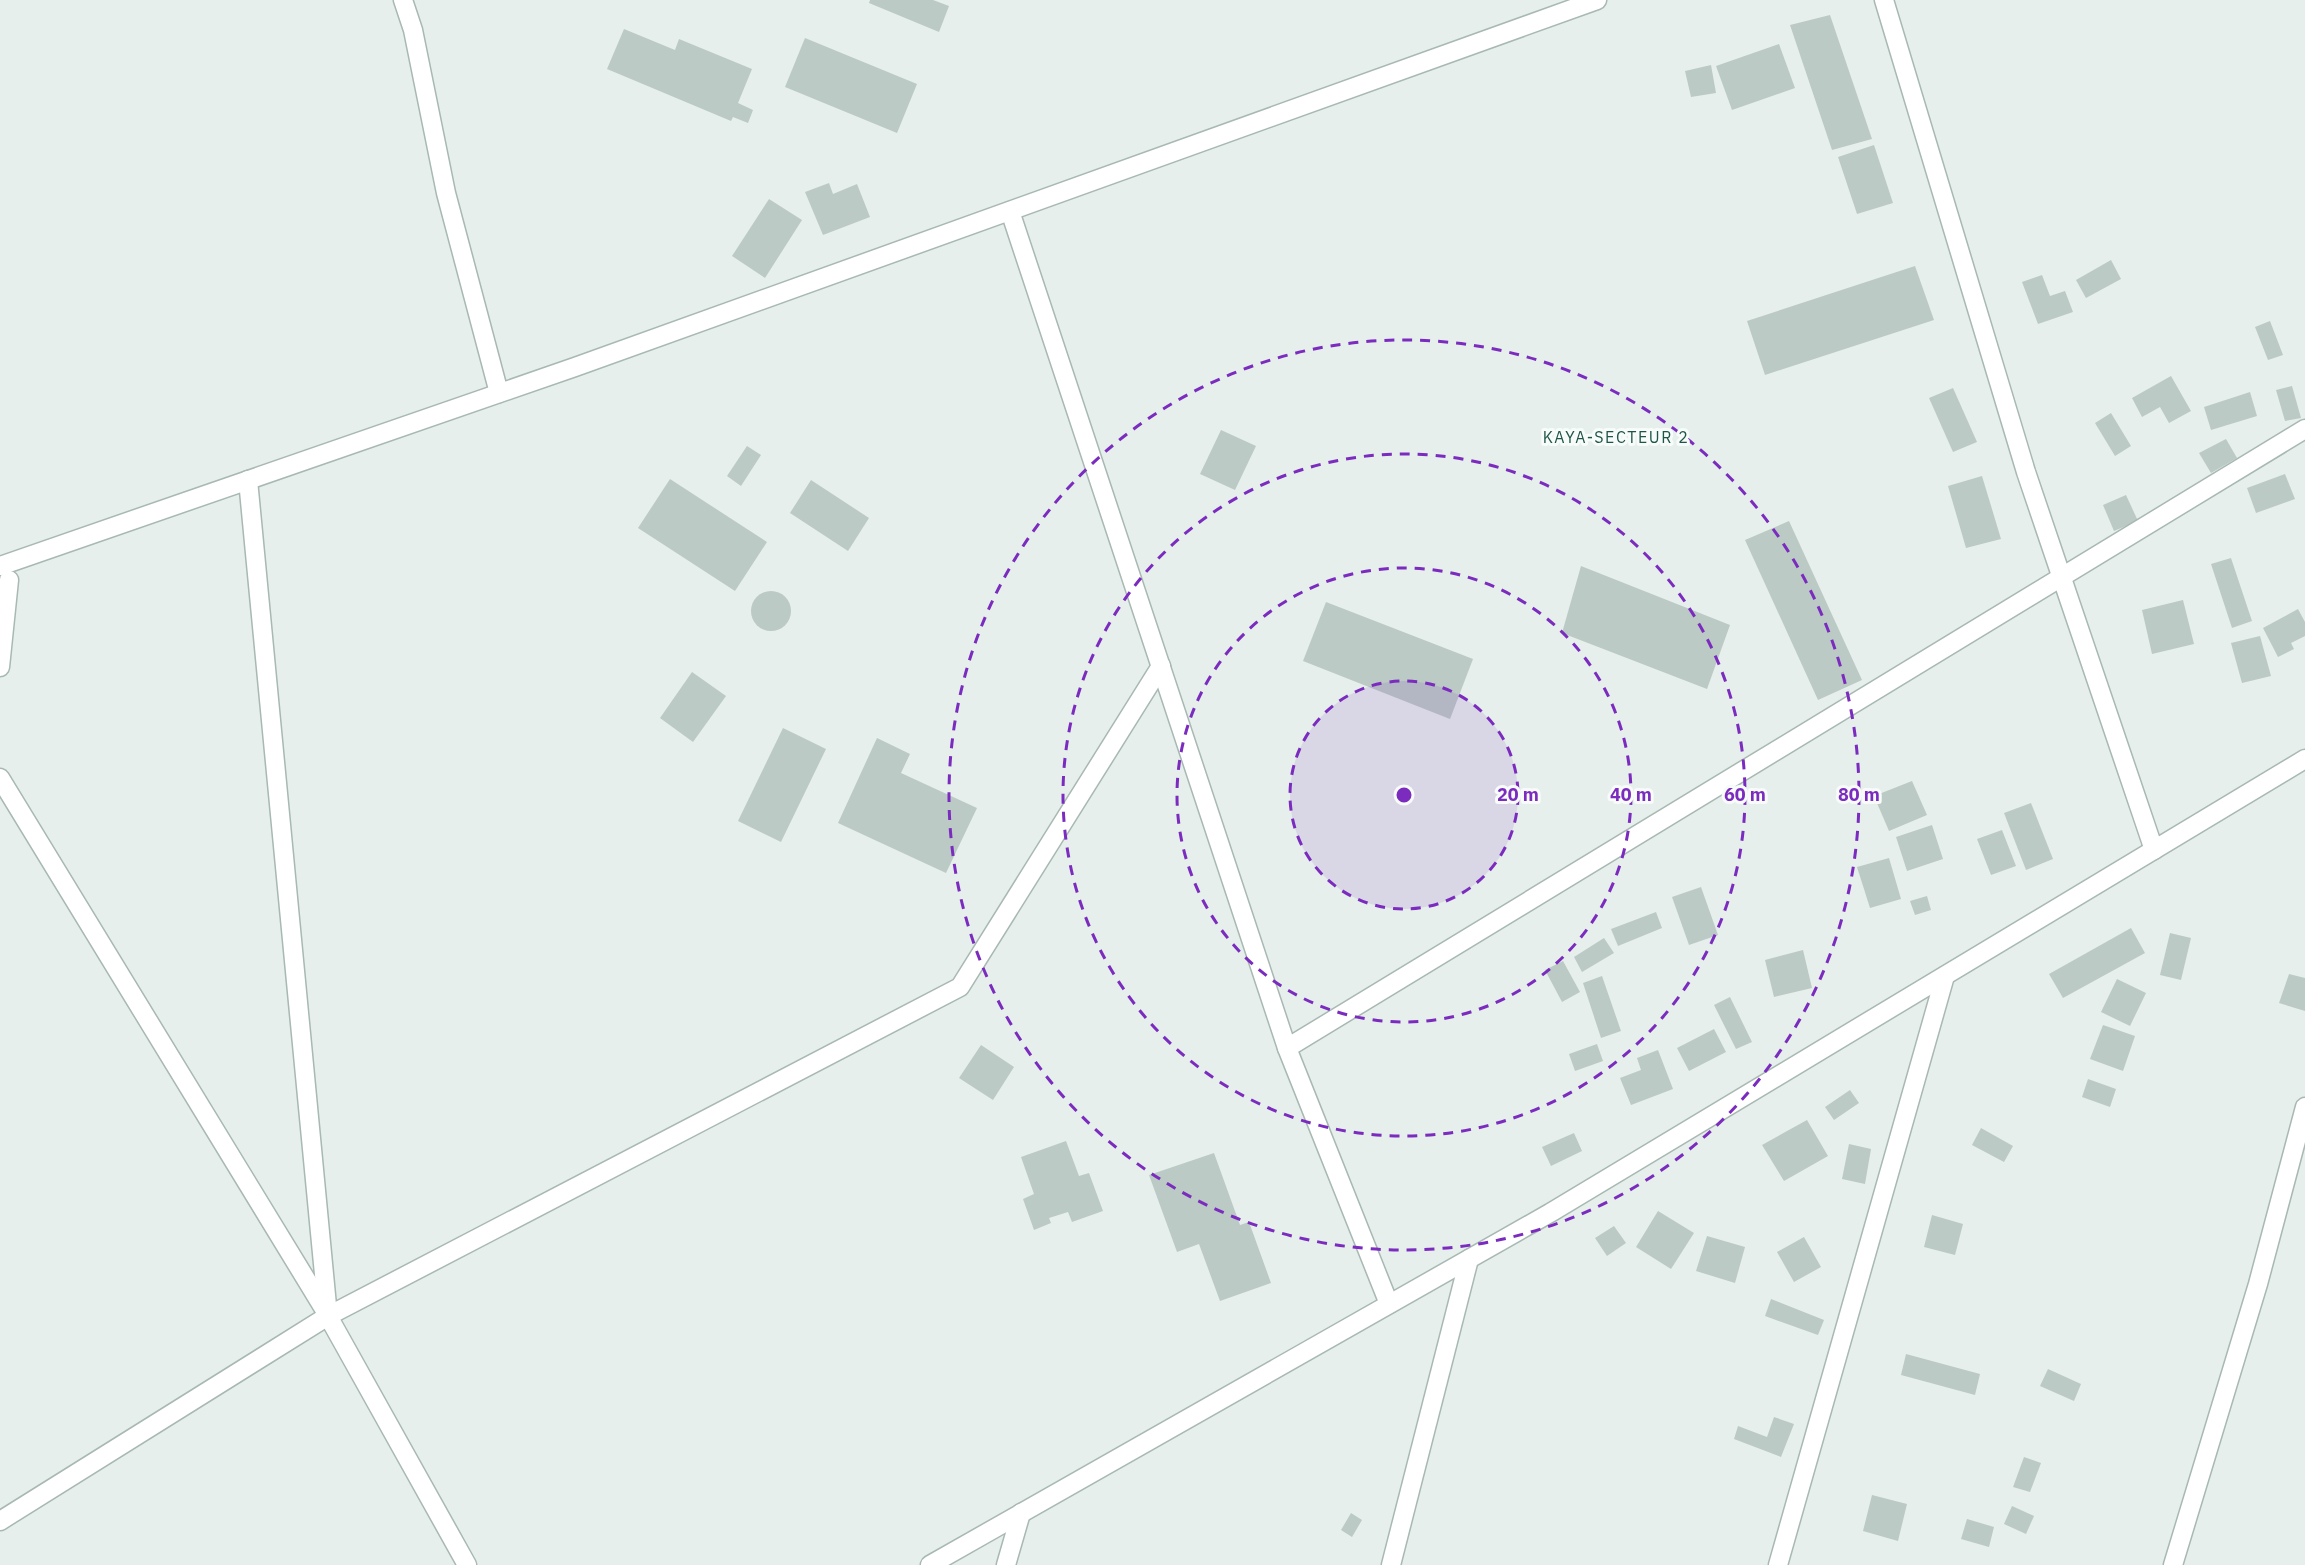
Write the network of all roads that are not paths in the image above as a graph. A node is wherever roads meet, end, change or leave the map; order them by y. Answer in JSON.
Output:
{"nodes":[{"id":1,"x":403,"y":0,"type":"edge"},
{"id":2,"x":1597,"y":0,"type":"edge"},
{"id":3,"x":1884,"y":0,"type":"edge"},
{"id":4,"x":1010,"y":211,"type":"junction"},
{"id":5,"x":499,"y":393,"type":"junction"},
{"id":6,"x":2305,"y":429,"type":"edge"},
{"id":7,"x":248,"y":480,"type":"junction"},
{"id":8,"x":5,"y":573,"type":"edge"},
{"id":9,"x":2062,"y":577,"type":"junction"},
{"id":10,"x":1161,"y":666,"type":"junction"},
{"id":11,"x":0,"y":667,"type":"edge"},
{"id":12,"x":2305,"y":759,"type":"edge"},
{"id":13,"x":0,"y":778,"type":"edge"},
{"id":14,"x":2154,"y":850,"type":"junction"},
{"id":15,"x":1945,"y":975,"type":"junction"},
{"id":16,"x":1287,"y":1048,"type":"junction"},
{"id":17,"x":2305,"y":1107,"type":"edge"},
{"id":18,"x":1469,"y":1259,"type":"junction"},
{"id":19,"x":1389,"y":1304,"type":"junction"},
{"id":20,"x":328,"y":1316,"type":"junction"},
{"id":21,"x":1022,"y":1513,"type":"junction"},
{"id":22,"x":0,"y":1521,"type":"edge"},
{"id":23,"x":467,"y":1565,"type":"edge"},
{"id":24,"x":930,"y":1565,"type":"edge"},
{"id":25,"x":1006,"y":1565,"type":"edge"},
{"id":26,"x":1391,"y":1565,"type":"edge"},
{"id":27,"x":1778,"y":1565,"type":"edge"},
{"id":28,"x":2173,"y":1565,"type":"edge"}],
"edges":[{"from":1,"to":5,"type":"street"},
{"from":2,"to":4,"type":"street"},
{"from":3,"to":9,"type":"street"},
{"from":4,"to":5,"type":"street"},
{"from":4,"to":10,"type":"street"},
{"from":5,"to":7,"type":"street"},
{"from":6,"to":9,"type":"street"},
{"from":7,"to":8,"type":"street"},
{"from":7,"to":20,"type":"street"},
{"from":8,"to":11,"type":"street"},
{"from":9,"to":14,"type":"street"},
{"from":9,"to":16,"type":"street"},
{"from":10,"to":16,"type":"street"},
{"from":10,"to":20,"type":"street"},
{"from":12,"to":14,"type":"street"},
{"from":13,"to":20,"type":"street"},
{"from":14,"to":15,"type":"street"},
{"from":15,"to":18,"type":"street"},
{"from":15,"to":27,"type":"street"},
{"from":16,"to":19,"type":"street"},
{"from":17,"to":28,"type":"street"},
{"from":18,"to":19,"type":"street"},
{"from":18,"to":26,"type":"street"},
{"from":19,"to":21,"type":"street"},
{"from":20,"to":22,"type":"street"},
{"from":20,"to":23,"type":"street"},
{"from":21,"to":24,"type":"street"},
{"from":21,"to":25,"type":"street"}]}
